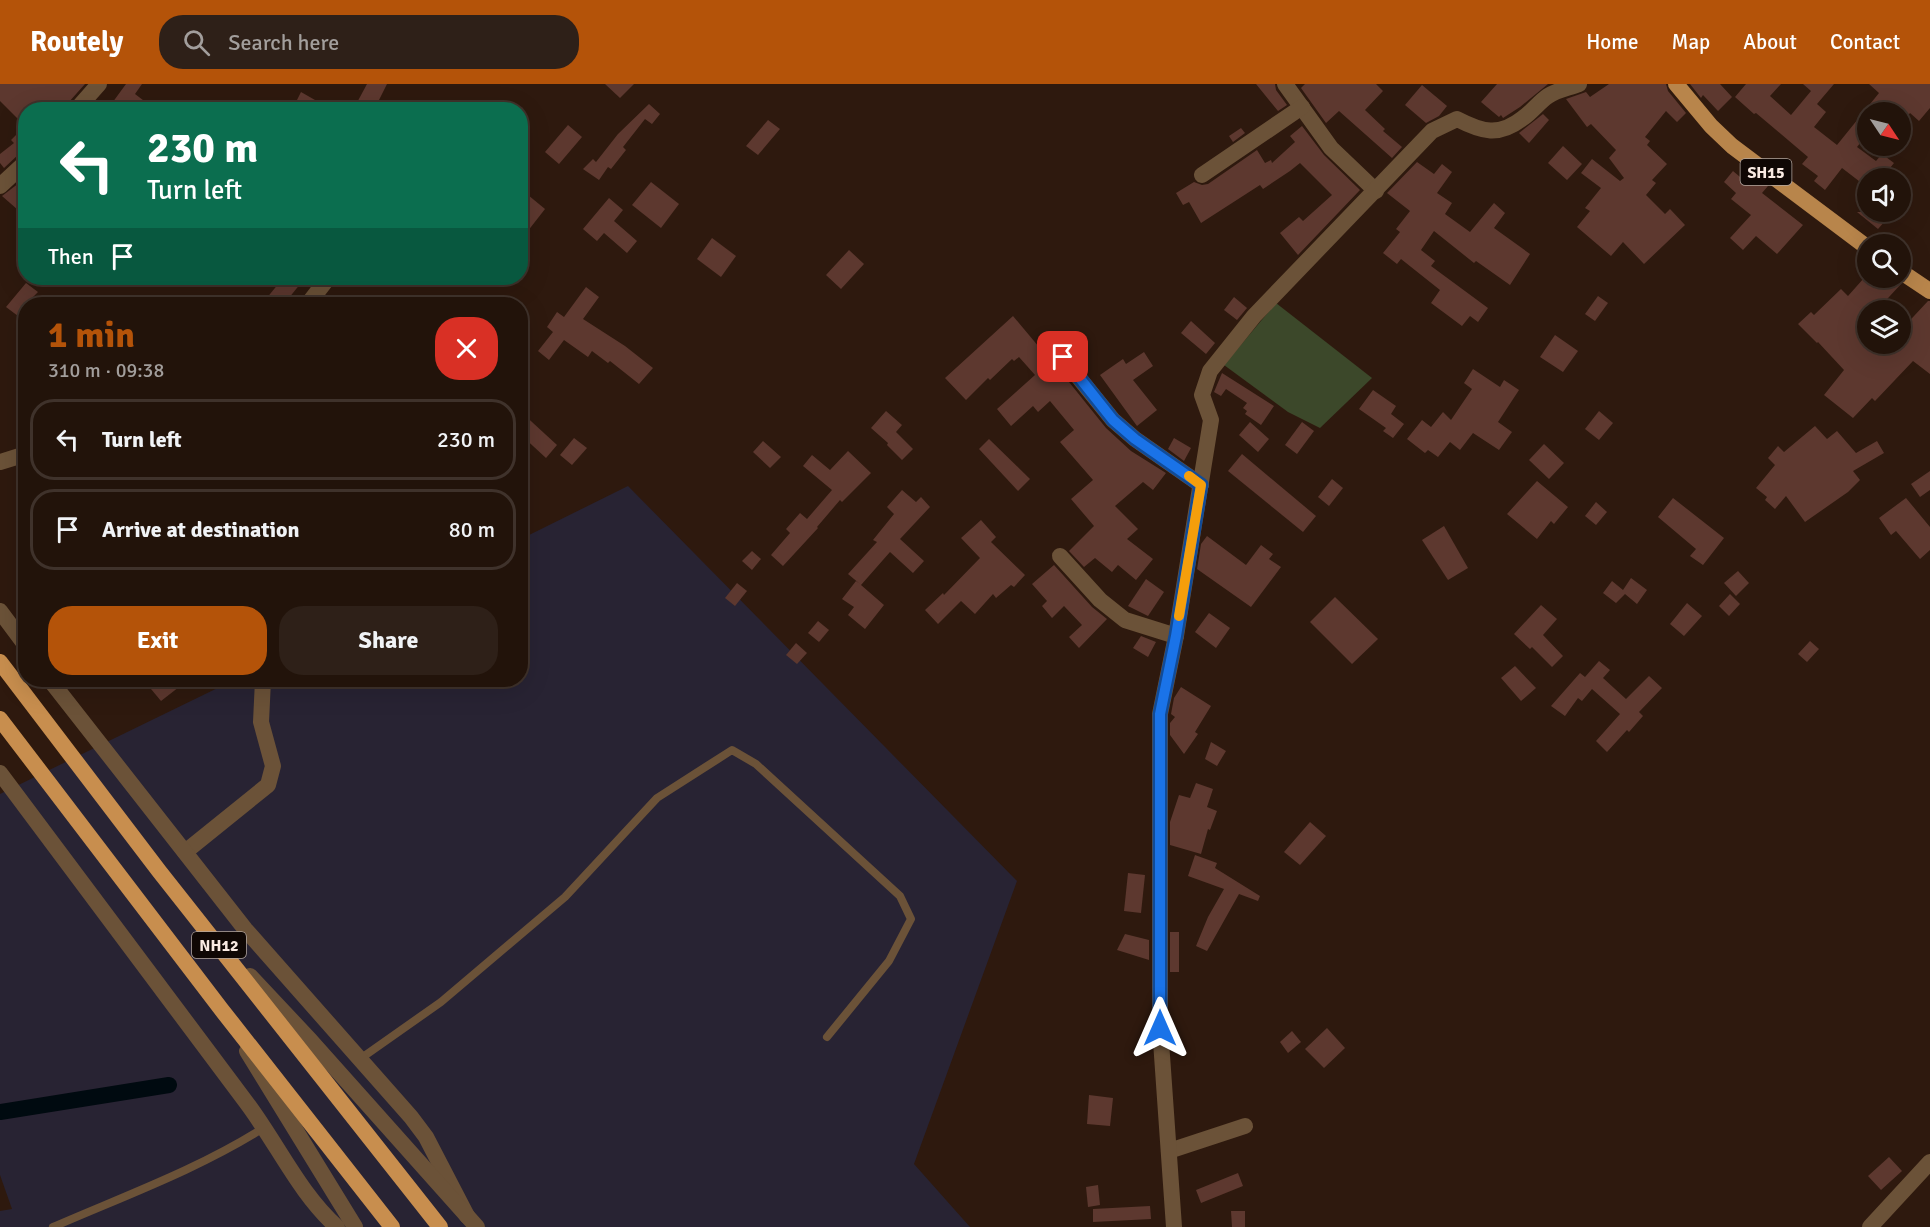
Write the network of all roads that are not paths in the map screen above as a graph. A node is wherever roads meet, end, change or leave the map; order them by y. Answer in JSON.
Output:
{"nodes":[{"id":1,"x":99,"y":84,"type":"edge"},
{"id":2,"x":1285,"y":84,"type":"edge"},
{"id":3,"x":1579,"y":84,"type":"edge"},
{"id":4,"x":1676,"y":84,"type":"edge"},
{"id":5,"x":83,"y":102,"type":"edge"},
{"id":6,"x":1302,"y":107,"type":"junction"},
{"id":7,"x":18,"y":168,"type":"edge"},
{"id":8,"x":1202,"y":175,"type":"dead end"},
{"id":9,"x":3,"y":178,"type":"edge"},
{"id":10,"x":1376,"y":190,"type":"junction"},
{"id":11,"x":1857,"y":240,"type":"edge"},
{"id":12,"x":1911,"y":278,"type":"edge"},
{"id":13,"x":323,"y":285,"type":"edge"},
{"id":14,"x":1930,"y":291,"type":"edge"},
{"id":15,"x":313,"y":297,"type":"edge"},
{"id":16,"x":1050,"y":342,"type":"dead end"},
{"id":17,"x":18,"y":456,"type":"edge"},
{"id":18,"x":0,"y":462,"type":"edge"},
{"id":19,"x":1201,"y":485,"type":"junction"},
{"id":20,"x":1060,"y":556,"type":"dead end"},
{"id":21,"x":0,"y":611,"type":"edge"},
{"id":22,"x":18,"y":635,"type":"edge"},
{"id":23,"x":1176,"y":636,"type":"junction"},
{"id":24,"x":0,"y":662,"type":"edge"},
{"id":25,"x":18,"y":686,"type":"edge"},
{"id":26,"x":19,"y":687,"type":"edge"},
{"id":27,"x":55,"y":687,"type":"edge"},
{"id":28,"x":263,"y":687,"type":"edge"},
{"id":29,"x":0,"y":719,"type":"edge"},
{"id":30,"x":0,"y":773,"type":"edge"},
{"id":31,"x":185,"y":852,"type":"junction"},
{"id":32,"x":210,"y":934,"type":"junction"},
{"id":33,"x":221,"y":1009,"type":"junction"},
{"id":34,"x":827,"y":1037,"type":"dead end"},
{"id":35,"x":360,"y":1059,"type":"junction"},
{"id":36,"x":1245,"y":1126,"type":"dead end"},
{"id":37,"x":265,"y":1128,"type":"junction"},
{"id":38,"x":1169,"y":1151,"type":"junction"},
{"id":39,"x":1930,"y":1162,"type":"edge"},
{"id":40,"x":472,"y":1222,"type":"edge"},
{"id":41,"x":53,"y":1227,"type":"edge"},
{"id":42,"x":337,"y":1227,"type":"edge"},
{"id":43,"x":355,"y":1227,"type":"edge"},
{"id":44,"x":392,"y":1227,"type":"edge"},
{"id":45,"x":440,"y":1227,"type":"edge"},
{"id":46,"x":1174,"y":1227,"type":"edge"},
{"id":47,"x":1870,"y":1227,"type":"edge"}],
"edges":[{"from":1,"to":5,"type":"street"},
{"from":2,"to":6,"type":"street"},
{"from":3,"to":10,"type":"street"},
{"from":4,"to":11,"type":"main road","number":"SH15"},
{"from":6,"to":8,"type":"street"},
{"from":6,"to":10,"type":"street"},
{"from":7,"to":9,"type":"street"},
{"from":10,"to":19,"type":"street"},
{"from":12,"to":14,"type":"main road"},
{"from":13,"to":15,"type":"street"},
{"from":16,"to":19,"type":"street"},
{"from":17,"to":18,"type":"street"},
{"from":19,"to":23,"type":"street"},
{"from":20,"to":23,"type":"street"},
{"from":21,"to":22,"type":"street"},
{"from":23,"to":38,"type":"street"},
{"from":24,"to":25,"type":"highway","number":"NH12"},
{"from":26,"to":32,"type":"highway","number":"NH12"},
{"from":27,"to":31,"type":"street"},
{"from":28,"to":31,"type":"street"},
{"from":29,"to":33,"type":"highway","number":"NH12"},
{"from":30,"to":37,"type":"street"},
{"from":31,"to":35,"type":"street"},
{"from":32,"to":40,"type":"street"},
{"from":32,"to":45,"type":"highway","number":"NH12"},
{"from":33,"to":43,"type":"street"},
{"from":33,"to":44,"type":"highway","number":"NH12"},
{"from":34,"to":35,"type":"lane"},
{"from":35,"to":40,"type":"street"},
{"from":36,"to":38,"type":"street"},
{"from":37,"to":41,"type":"lane"},
{"from":37,"to":42,"type":"street"},
{"from":38,"to":46,"type":"street"},
{"from":39,"to":47,"type":"street"}]}
